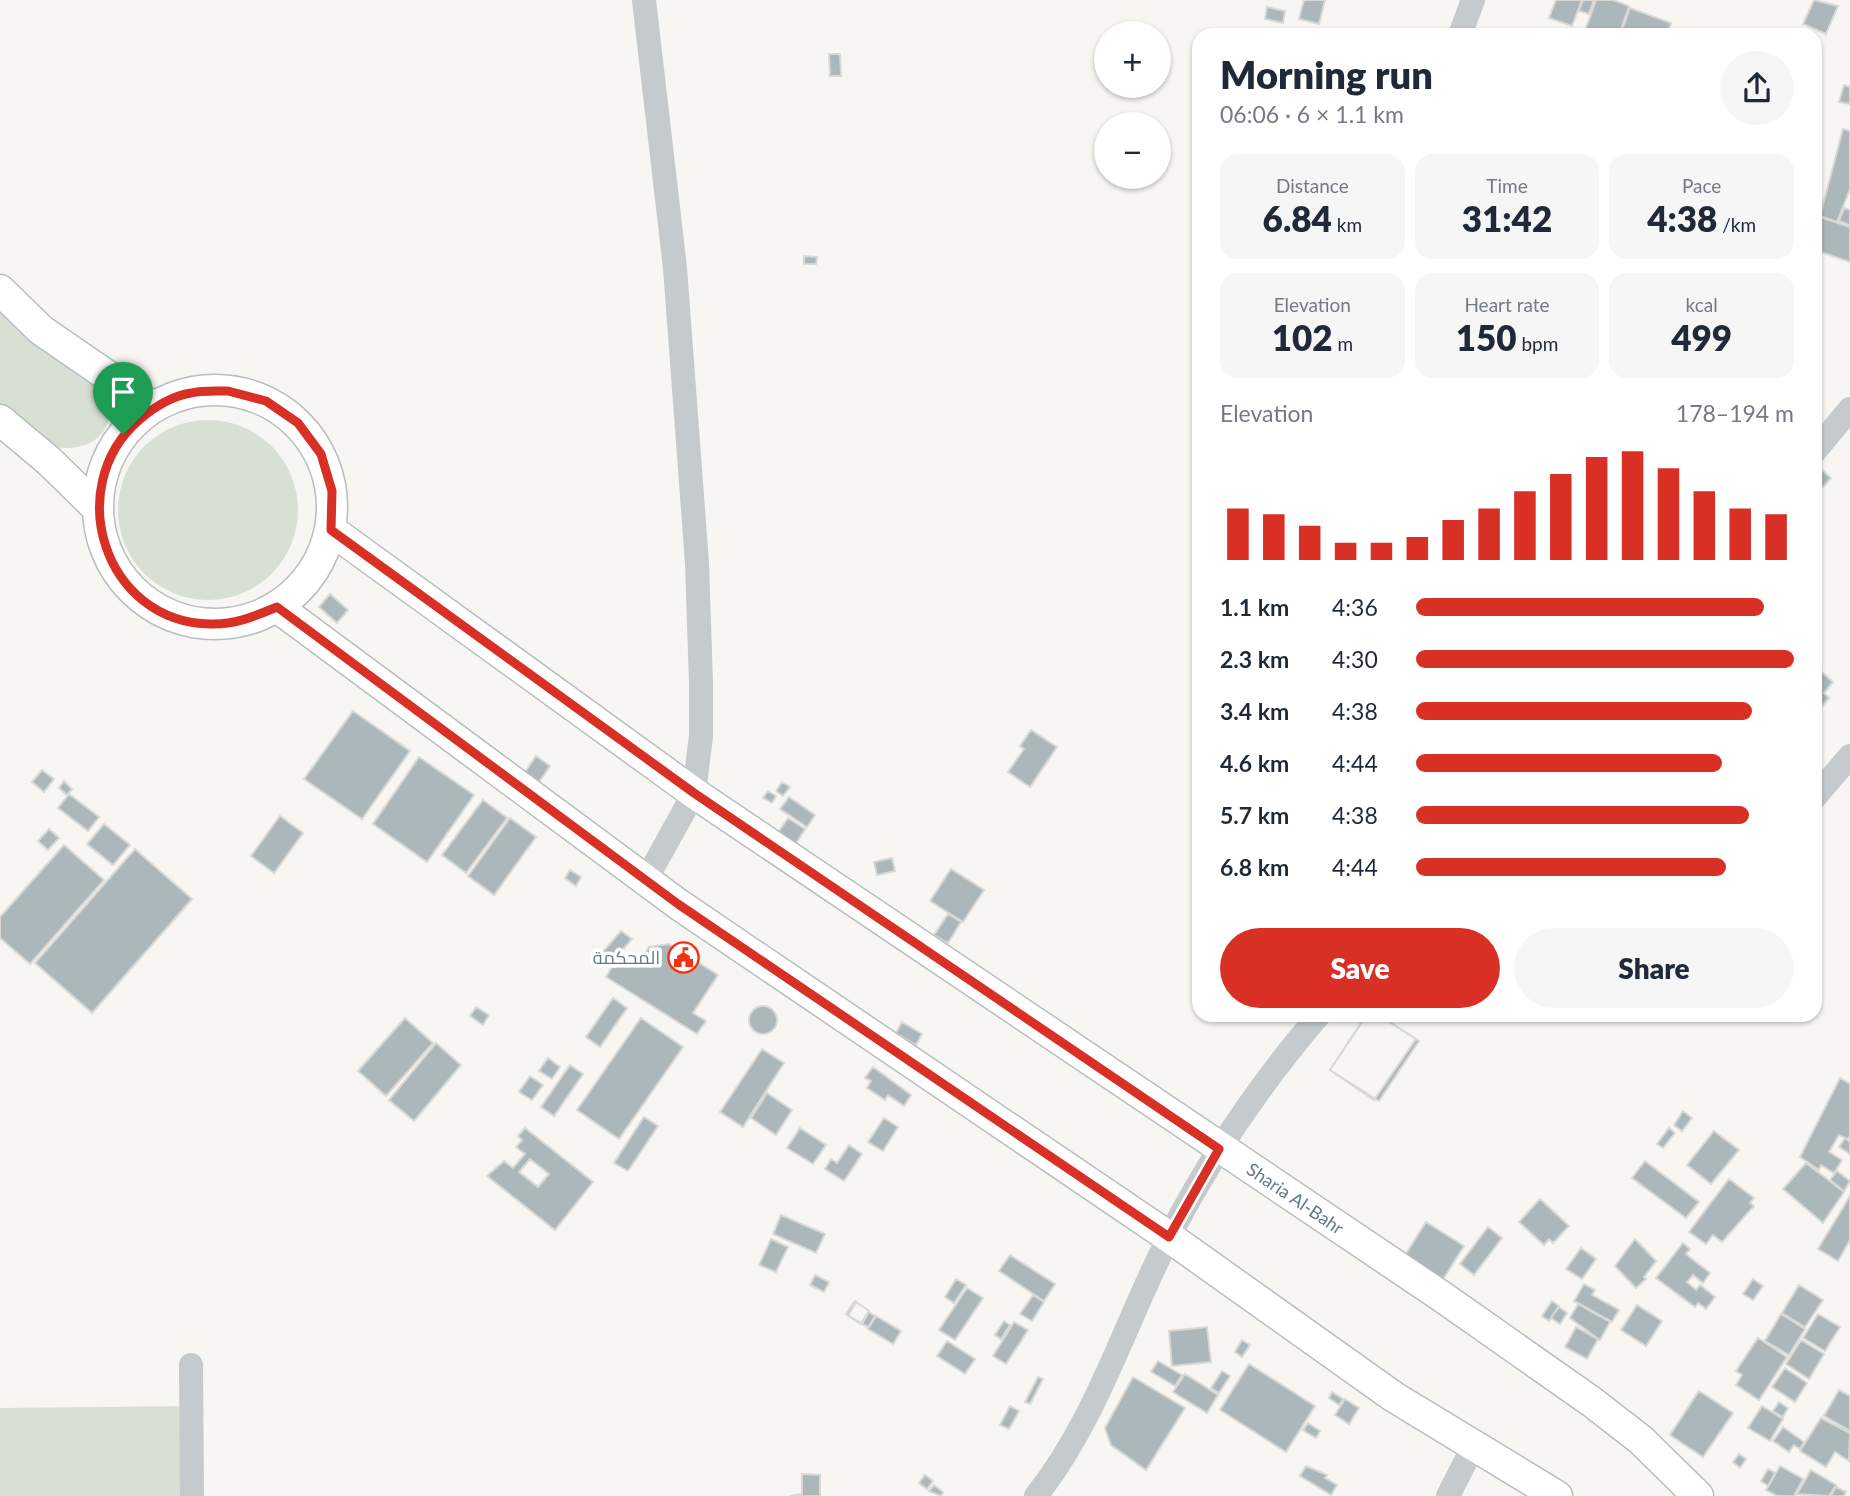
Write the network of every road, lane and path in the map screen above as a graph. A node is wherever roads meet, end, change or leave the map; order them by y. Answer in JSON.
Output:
{"nodes":[{"id":1,"x":644,"y":0,"type":"edge"},
{"id":2,"x":1473,"y":0,"type":"edge"},
{"id":3,"x":1463,"y":28,"type":"edge"},
{"id":4,"x":0,"y":290,"type":"edge"},
{"id":5,"x":153,"y":407,"type":"junction"},
{"id":6,"x":1850,"y":409,"type":"edge"},
{"id":7,"x":0,"y":420,"type":"edge"},
{"id":8,"x":1822,"y":443,"type":"edge"},
{"id":9,"x":97,"y":508,"type":"junction"},
{"id":10,"x":331,"y":530,"type":"junction"},
{"id":11,"x":277,"y":607,"type":"junction"},
{"id":12,"x":1850,"y":756,"type":"edge"},
{"id":13,"x":1822,"y":789,"type":"edge"},
{"id":14,"x":694,"y":793,"type":"junction"},
{"id":15,"x":647,"y":878,"type":"junction"},
{"id":16,"x":1313,"y":1022,"type":"edge"},
{"id":17,"x":1219,"y":1149,"type":"junction"},
{"id":18,"x":1169,"y":1237,"type":"junction"},
{"id":19,"x":191,"y":1364,"type":"dead end"},
{"id":20,"x":1474,"y":1445,"type":"junction"},
{"id":21,"x":192,"y":1496,"type":"edge"},
{"id":22,"x":1036,"y":1496,"type":"edge"},
{"id":23,"x":1448,"y":1496,"type":"edge"},
{"id":24,"x":1557,"y":1496,"type":"edge"},
{"id":25,"x":1698,"y":1496,"type":"edge"}],
"edges":[{"from":1,"to":14,"type":"street"},
{"from":2,"to":3,"type":"street"},
{"from":4,"to":5,"type":"main road"},
{"from":5,"to":9,"type":"main road"},
{"from":5,"to":10,"type":"main road"},
{"from":6,"to":8,"type":"street"},
{"from":7,"to":9,"type":"main road"},
{"from":9,"to":11,"type":"main road"},
{"from":10,"to":11,"type":"main road"},
{"from":10,"to":14,"type":"main road","name":"Sharia Al-Bahr"},
{"from":11,"to":15,"type":"main road"},
{"from":12,"to":13,"type":"street"},
{"from":14,"to":15,"type":"street"},
{"from":14,"to":17,"type":"main road","name":"Sharia Al-Bahr"},
{"from":15,"to":18,"type":"main road"},
{"from":16,"to":17,"type":"street"},
{"from":17,"to":18,"type":"street"},
{"from":17,"to":25,"type":"main road","name":"Sharia Al-Bahr"},
{"from":18,"to":20,"type":"main road"},
{"from":18,"to":22,"type":"street"},
{"from":19,"to":21,"type":"street"},
{"from":20,"to":23,"type":"street"},
{"from":20,"to":24,"type":"main road"}]}
